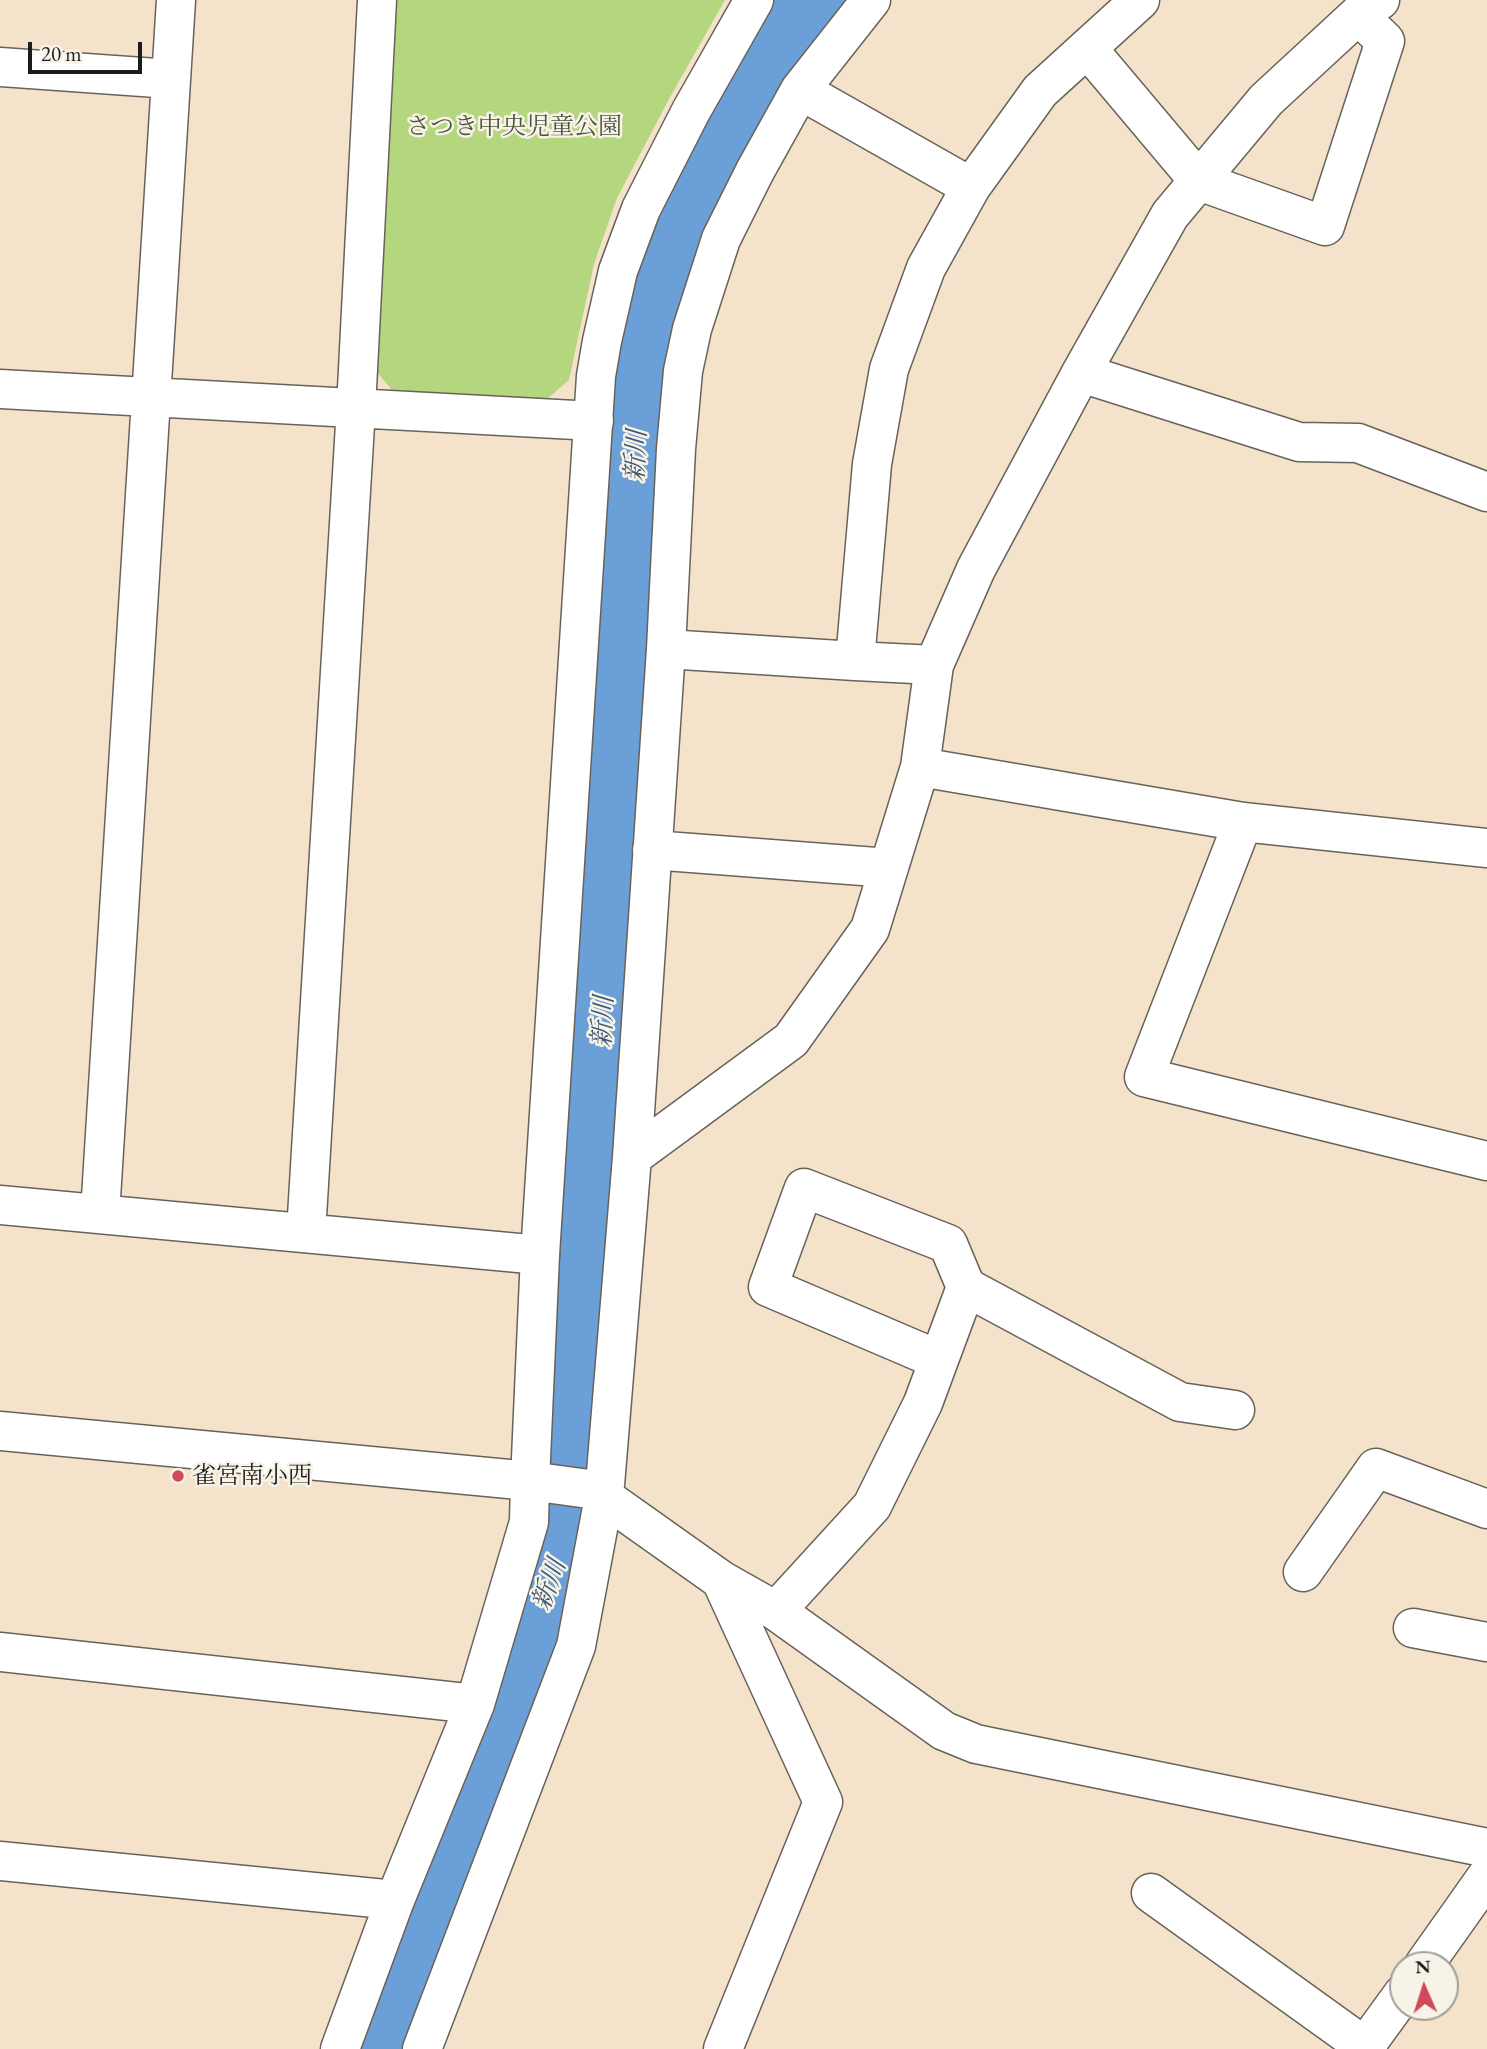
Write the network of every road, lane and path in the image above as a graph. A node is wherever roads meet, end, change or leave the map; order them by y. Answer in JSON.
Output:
{"nodes":[{"id":1,"x":176,"y":0,"type":"edge"},
{"id":2,"x":377,"y":0,"type":"edge"},
{"id":3,"x":754,"y":0,"type":"edge"},
{"id":4,"x":871,"y":0,"type":"edge"},
{"id":5,"x":1140,"y":0,"type":"edge"},
{"id":6,"x":1369,"y":8,"type":"edge"},
{"id":7,"x":1087,"y":48,"type":"junction"},
{"id":8,"x":0,"y":67,"type":"edge"},
{"id":9,"x":171,"y":79,"type":"junction"},
{"id":10,"x":800,"y":90,"type":"junction"},
{"id":11,"x":1199,"y":181,"type":"junction"},
{"id":12,"x":971,"y":187,"type":"junction"},
{"id":13,"x":1081,"y":373,"type":"junction"},
{"id":14,"x":0,"y":389,"type":"edge"},
{"id":15,"x":150,"y":397,"type":"junction"},
{"id":16,"x":356,"y":408,"type":"junction"},
{"id":17,"x":594,"y":421,"type":"junction"},
{"id":18,"x":1487,"y":492,"type":"edge"},
{"id":19,"x":666,"y":649,"type":"junction"},
{"id":20,"x":855,"y":661,"type":"junction"},
{"id":21,"x":934,"y":665,"type":"junction"},
{"id":22,"x":920,"y":767,"type":"junction"},
{"id":23,"x":1243,"y":822,"type":"junction"},
{"id":24,"x":1487,"y":848,"type":"edge"},
{"id":25,"x":652,"y":850,"type":"junction"},
{"id":26,"x":889,"y":869,"type":"junction"},
{"id":27,"x":632,"y":1157,"type":"junction"},
{"id":28,"x":1487,"y":1161,"type":"edge"},
{"id":29,"x":0,"y":1205,"type":"edge"},
{"id":30,"x":100,"y":1214,"type":"junction"},
{"id":31,"x":306,"y":1233,"type":"junction"},
{"id":32,"x":540,"y":1255,"type":"junction"},
{"id":33,"x":966,"y":1287,"type":"junction"},
{"id":34,"x":939,"y":1360,"type":"junction"},
{"id":35,"x":1236,"y":1410,"type":"dead end"},
{"id":36,"x":0,"y":1431,"type":"edge"},
{"id":37,"x":569,"y":1488,"type":"junction"},
{"id":38,"x":1487,"y":1509,"type":"edge"},
{"id":39,"x":1303,"y":1572,"type":"dead end"},
{"id":40,"x":721,"y":1580,"type":"junction"},
{"id":41,"x":776,"y":1611,"type":"junction"},
{"id":42,"x":1413,"y":1628,"type":"dead end"},
{"id":43,"x":1487,"y":1642,"type":"edge"},
{"id":44,"x":0,"y":1652,"type":"edge"},
{"id":45,"x":475,"y":1704,"type":"junction"},
{"id":46,"x":1487,"y":1848,"type":"edge"},
{"id":47,"x":0,"y":1861,"type":"edge"},
{"id":48,"x":1487,"y":1876,"type":"edge"},
{"id":49,"x":1150,"y":1893,"type":"dead end"},
{"id":50,"x":395,"y":1900,"type":"junction"},
{"id":51,"x":1434,"y":1951,"type":"edge"},
{"id":52,"x":1389,"y":2014,"type":"edge"},
{"id":53,"x":1365,"y":2048,"type":"edge"},
{"id":54,"x":340,"y":2049,"type":"edge"},
{"id":55,"x":422,"y":2049,"type":"edge"},
{"id":56,"x":723,"y":2049,"type":"edge"}],
"edges":[{"from":1,"to":9,"type":"street"},
{"from":2,"to":16,"type":"street"},
{"from":3,"to":17,"type":"street"},
{"from":4,"to":10,"type":"street"},
{"from":5,"to":7,"type":"street"},
{"from":6,"to":11,"type":"street"},
{"from":6,"to":11,"type":"street"},
{"from":7,"to":11,"type":"street"},
{"from":7,"to":12,"type":"street"},
{"from":8,"to":9,"type":"street"},
{"from":9,"to":15,"type":"street"},
{"from":10,"to":12,"type":"street"},
{"from":10,"to":19,"type":"street"},
{"from":11,"to":13,"type":"street"},
{"from":12,"to":20,"type":"street"},
{"from":13,"to":18,"type":"street"},
{"from":13,"to":21,"type":"street"},
{"from":14,"to":15,"type":"street"},
{"from":15,"to":16,"type":"street"},
{"from":15,"to":30,"type":"street"},
{"from":16,"to":17,"type":"street"},
{"from":16,"to":31,"type":"street"},
{"from":17,"to":32,"type":"street"},
{"from":19,"to":20,"type":"street"},
{"from":19,"to":25,"type":"street"},
{"from":20,"to":21,"type":"street"},
{"from":21,"to":22,"type":"street"},
{"from":22,"to":23,"type":"street"},
{"from":22,"to":26,"type":"street"},
{"from":23,"to":24,"type":"street"},
{"from":23,"to":28,"type":"street"},
{"from":25,"to":26,"type":"street"},
{"from":25,"to":27,"type":"street"},
{"from":26,"to":27,"type":"street"},
{"from":27,"to":37,"type":"street"},
{"from":29,"to":30,"type":"street"},
{"from":30,"to":31,"type":"street"},
{"from":31,"to":32,"type":"street"},
{"from":32,"to":37,"type":"street"},
{"from":33,"to":34,"type":"street"},
{"from":33,"to":34,"type":"street"},
{"from":33,"to":35,"type":"street"},
{"from":34,"to":41,"type":"street"},
{"from":36,"to":37,"type":"street"},
{"from":37,"to":40,"type":"street"},
{"from":37,"to":45,"type":"street"},
{"from":37,"to":55,"type":"street"},
{"from":38,"to":39,"type":"street"},
{"from":40,"to":41,"type":"street"},
{"from":40,"to":56,"type":"street"},
{"from":41,"to":46,"type":"street"},
{"from":42,"to":43,"type":"street"},
{"from":44,"to":45,"type":"street"},
{"from":45,"to":50,"type":"street"},
{"from":47,"to":50,"type":"street"},
{"from":48,"to":51,"type":"street"},
{"from":49,"to":53,"type":"street"},
{"from":50,"to":54,"type":"street"},
{"from":52,"to":53,"type":"street"}]}
